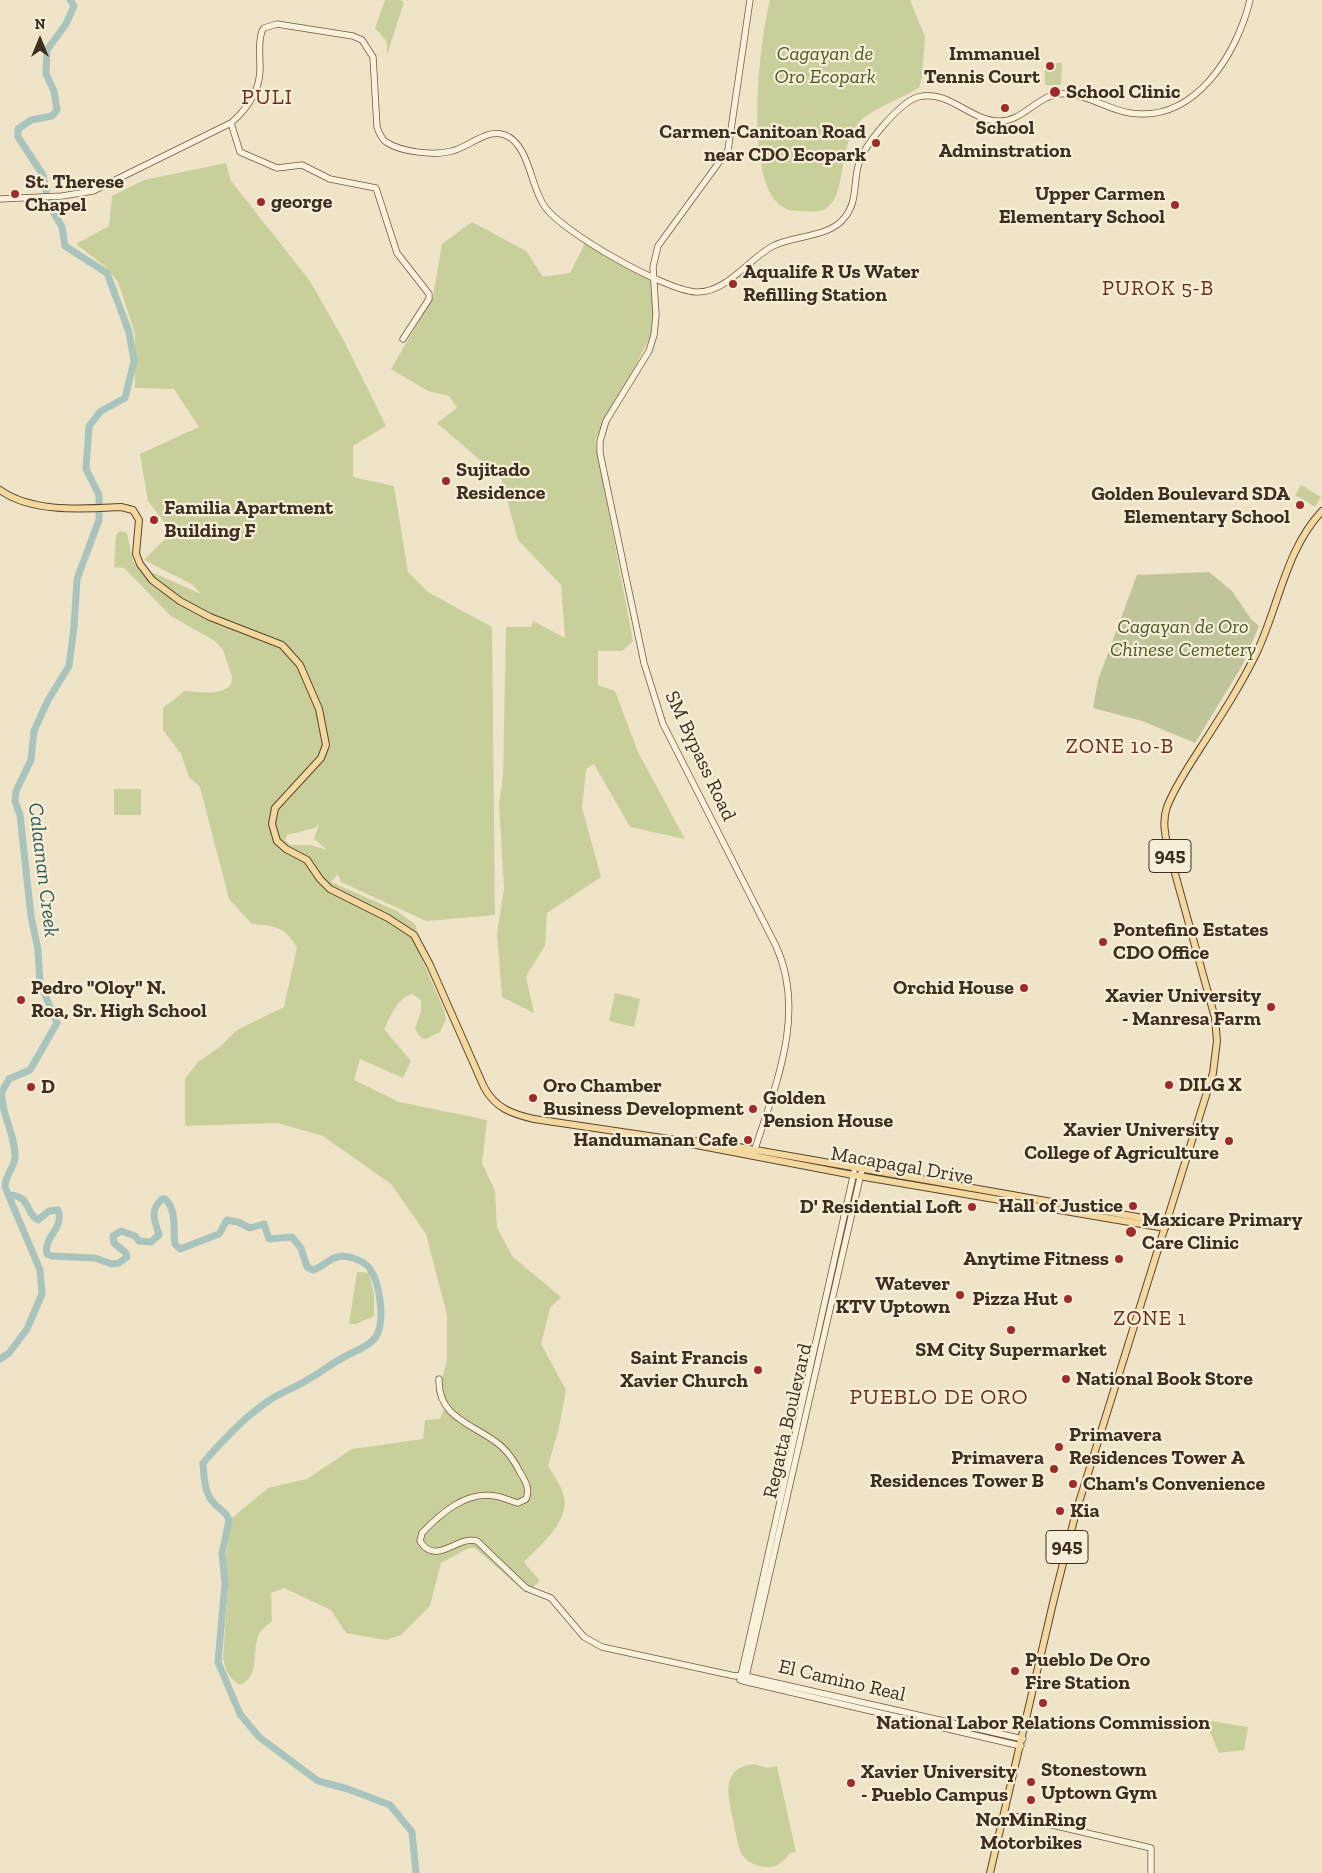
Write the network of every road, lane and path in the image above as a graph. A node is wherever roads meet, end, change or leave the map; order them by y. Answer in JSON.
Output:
{"nodes":[{"id":1,"x":750,"y":0,"type":"edge"},
{"id":2,"x":1250,"y":0,"type":"edge"},
{"id":3,"x":231,"y":123,"type":"junction"},
{"id":4,"x":0,"y":199,"type":"edge"},
{"id":5,"x":654,"y":278,"type":"junction"},
{"id":6,"x":403,"y":339,"type":"dead end"},
{"id":7,"x":0,"y":490,"type":"edge"},
{"id":8,"x":1322,"y":511,"type":"edge"},
{"id":9,"x":754,"y":1153,"type":"junction"},
{"id":10,"x":859,"y":1168,"type":"junction"},
{"id":11,"x":857,"y":1176,"type":"junction"},
{"id":12,"x":1165,"y":1225,"type":"junction"},
{"id":13,"x":439,"y":1379,"type":"dead end"},
{"id":14,"x":742,"y":1678,"type":"junction"},
{"id":15,"x":1023,"y":1739,"type":"junction"},
{"id":16,"x":1021,"y":1746,"type":"junction"},
{"id":17,"x":1005,"y":1814,"type":"junction"},
{"id":18,"x":990,"y":1873,"type":"edge"},
{"id":19,"x":1151,"y":1873,"type":"edge"}],
"edges":[{"from":1,"to":5,"type":"street","name":"SM Bypass Road"},
{"from":2,"to":5,"type":"street"},
{"from":3,"to":4,"type":"street"},
{"from":3,"to":5,"type":"street"},
{"from":3,"to":6,"type":"street"},
{"from":5,"to":9,"type":"street","name":"SM Bypass Road"},
{"from":7,"to":9,"type":"main road"},
{"from":8,"to":12,"type":"main road","number":"945"},
{"from":9,"to":10,"type":"main road","name":"Macapagal Drive"},
{"from":9,"to":11,"type":"main road","name":"Macapagal Drive"},
{"from":10,"to":11,"type":"street","name":"Regatta Boulevard"},
{"from":10,"to":12,"type":"main road","name":"Macapagal Drive"},
{"from":11,"to":12,"type":"main road","name":"Macapagal Drive"},
{"from":11,"to":14,"type":"street","name":"Regatta Boulevard"},
{"from":12,"to":15,"type":"main road","number":"945"},
{"from":13,"to":14,"type":"street"},
{"from":14,"to":15,"type":"street","name":"El Camino Real"},
{"from":14,"to":16,"type":"street","name":"El Camino Real"},
{"from":15,"to":16,"type":"main road","number":"945"},
{"from":16,"to":17,"type":"main road","number":"945"},
{"from":17,"to":18,"type":"main road","number":"945"},
{"from":17,"to":19,"type":"street"}]}
